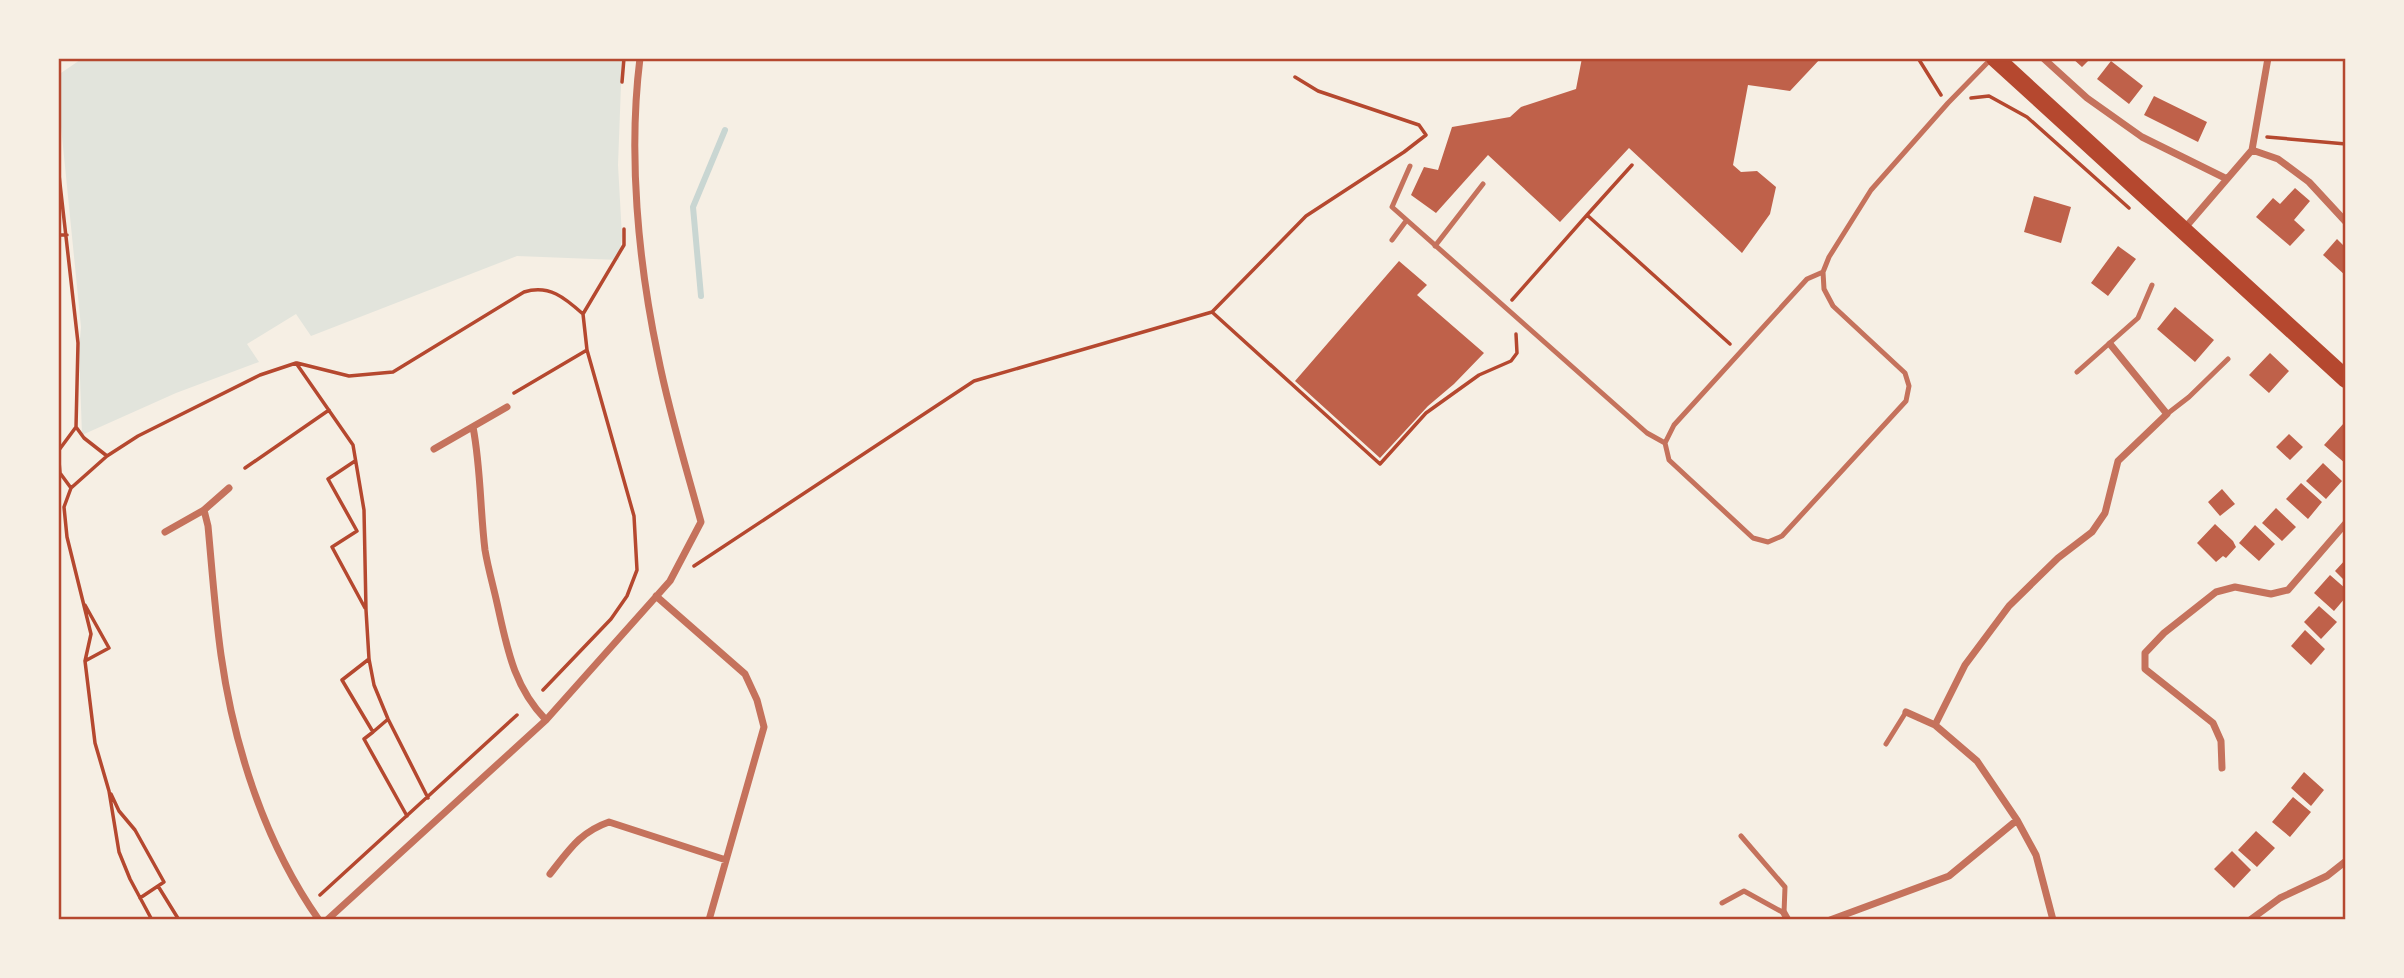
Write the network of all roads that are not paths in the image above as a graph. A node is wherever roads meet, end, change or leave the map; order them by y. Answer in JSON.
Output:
{"nodes":[{"id":1,"x":640,"y":58,"type":"edge"},
{"id":2,"x":1993,"y":58,"type":"edge"},
{"id":3,"x":2043,"y":58,"type":"edge"},
{"id":4,"x":2268,"y":58,"type":"edge"},
{"id":5,"x":2252,"y":150,"type":"junction"},
{"id":6,"x":1410,"y":166,"type":"dead end"},
{"id":7,"x":2227,"y":179,"type":"junction"},
{"id":8,"x":1483,"y":184,"type":"dead end"},
{"id":9,"x":1406,"y":221,"type":"junction"},
{"id":10,"x":2346,"y":222,"type":"edge"},
{"id":11,"x":2184,"y":229,"type":"junction"},
{"id":12,"x":1392,"y":240,"type":"dead end"},
{"id":13,"x":1435,"y":246,"type":"junction"},
{"id":14,"x":1822,"y":272,"type":"junction"},
{"id":15,"x":2152,"y":285,"type":"dead end"},
{"id":16,"x":2110,"y":344,"type":"junction"},
{"id":17,"x":2228,"y":359,"type":"dead end"},
{"id":18,"x":2077,"y":372,"type":"dead end"},
{"id":19,"x":2346,"y":379,"type":"edge"},
{"id":20,"x":507,"y":407,"type":"dead end"},
{"id":21,"x":2167,"y":414,"type":"junction"},
{"id":22,"x":473,"y":427,"type":"junction"},
{"id":23,"x":1665,"y":443,"type":"junction"},
{"id":24,"x":434,"y":449,"type":"dead end"},
{"id":25,"x":229,"y":488,"type":"dead end"},
{"id":26,"x":204,"y":510,"type":"junction"},
{"id":27,"x":2346,"y":523,"type":"edge"},
{"id":28,"x":165,"y":532,"type":"dead end"},
{"id":29,"x":656,"y":596,"type":"junction"},
{"id":30,"x":1906,"y":712,"type":"joint"},
{"id":31,"x":546,"y":720,"type":"junction"},
{"id":32,"x":1935,"y":725,"type":"junction"},
{"id":33,"x":1886,"y":744,"type":"dead end"},
{"id":34,"x":2222,"y":768,"type":"dead end"},
{"id":35,"x":2017,"y":820,"type":"junction"},
{"id":36,"x":1741,"y":836,"type":"dead end"},
{"id":37,"x":726,"y":860,"type":"junction"},
{"id":38,"x":2346,"y":861,"type":"edge"},
{"id":39,"x":550,"y":874,"type":"dead end"},
{"id":40,"x":1722,"y":902,"type":"dead end"},
{"id":41,"x":1786,"y":917,"type":"edge"},
{"id":42,"x":319,"y":920,"type":"edge"},
{"id":43,"x":327,"y":920,"type":"edge"},
{"id":44,"x":709,"y":920,"type":"edge"},
{"id":45,"x":1830,"y":920,"type":"edge"},
{"id":46,"x":2053,"y":920,"type":"edge"},
{"id":47,"x":2251,"y":920,"type":"edge"}],
"edges":[{"from":1,"to":29,"type":"street"},
{"from":2,"to":11,"type":"main road"},
{"from":2,"to":14,"type":"lane"},
{"from":3,"to":7,"type":"street"},
{"from":4,"to":5,"type":"street"},
{"from":5,"to":7,"type":"street"},
{"from":5,"to":10,"type":"street"},
{"from":6,"to":9,"type":"lane"},
{"from":7,"to":11,"type":"street"},
{"from":8,"to":13,"type":"lane"},
{"from":9,"to":12,"type":"lane"},
{"from":9,"to":13,"type":"lane"},
{"from":11,"to":19,"type":"main road"},
{"from":13,"to":23,"type":"lane"},
{"from":14,"to":23,"type":"lane"},
{"from":14,"to":23,"type":"lane"},
{"from":15,"to":16,"type":"lane"},
{"from":16,"to":18,"type":"lane"},
{"from":16,"to":21,"type":"street"},
{"from":17,"to":21,"type":"lane"},
{"from":20,"to":22,"type":"street"},
{"from":21,"to":32,"type":"street"},
{"from":22,"to":24,"type":"street"},
{"from":22,"to":31,"type":"street"},
{"from":25,"to":26,"type":"street"},
{"from":26,"to":28,"type":"street"},
{"from":26,"to":42,"type":"street"},
{"from":27,"to":34,"type":"street"},
{"from":29,"to":31,"type":"street"},
{"from":29,"to":37,"type":"street"},
{"from":30,"to":32,"type":"street"},
{"from":30,"to":33,"type":"lane"},
{"from":31,"to":43,"type":"street"},
{"from":32,"to":35,"type":"street"},
{"from":35,"to":45,"type":"street"},
{"from":35,"to":46,"type":"street"},
{"from":36,"to":41,"type":"lane"},
{"from":37,"to":39,"type":"street"},
{"from":37,"to":44,"type":"street"},
{"from":38,"to":47,"type":"street"},
{"from":40,"to":41,"type":"lane"}]}
